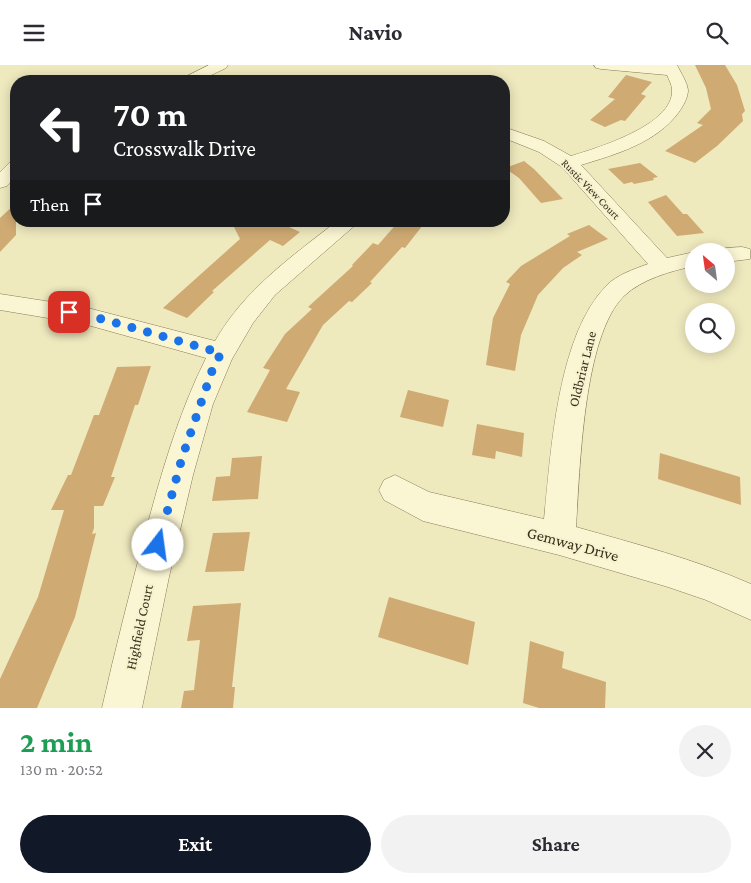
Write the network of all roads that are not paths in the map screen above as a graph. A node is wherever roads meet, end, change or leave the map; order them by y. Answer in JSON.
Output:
{"nodes":[{"id":1,"x":220,"y":65,"type":"edge"},
{"id":2,"x":601,"y":65,"type":"edge"},
{"id":3,"x":671,"y":68,"type":"edge"},
{"id":4,"x":200,"y":75,"type":"edge"},
{"id":5,"x":510,"y":134,"type":"edge"},
{"id":6,"x":569,"y":163,"type":"junction"},
{"id":7,"x":10,"y":173,"type":"edge"},
{"id":8,"x":0,"y":182,"type":"edge"},
{"id":9,"x":343,"y":227,"type":"edge"},
{"id":10,"x":685,"y":261,"type":"edge"},
{"id":11,"x":663,"y":267,"type":"junction"},
{"id":12,"x":0,"y":303,"type":"edge"},
{"id":13,"x":221,"y":353,"type":"junction"},
{"id":14,"x":395,"y":490,"type":"dead end"},
{"id":15,"x":559,"y":539,"type":"junction"},
{"id":16,"x":751,"y":602,"type":"edge"},
{"id":17,"x":122,"y":708,"type":"edge"}],
"edges":[{"from":1,"to":4,"type":"street"},
{"from":2,"to":3,"type":"street"},
{"from":3,"to":6,"type":"street"},
{"from":5,"to":6,"type":"street","name":"Rustic View Court"},
{"from":6,"to":11,"type":"street","name":"Rustic View Court"},
{"from":7,"to":8,"type":"street"},
{"from":9,"to":13,"type":"street","name":"Highfield Court"},
{"from":10,"to":11,"type":"street","name":"Oldbriar Lane"},
{"from":11,"to":15,"type":"street","name":"Oldbriar Lane"},
{"from":12,"to":13,"type":"street"},
{"from":13,"to":17,"type":"street","name":"Highfield Court"},
{"from":14,"to":15,"type":"street","name":"Gemway Drive"},
{"from":15,"to":16,"type":"street","name":"Gemway Drive"}]}
